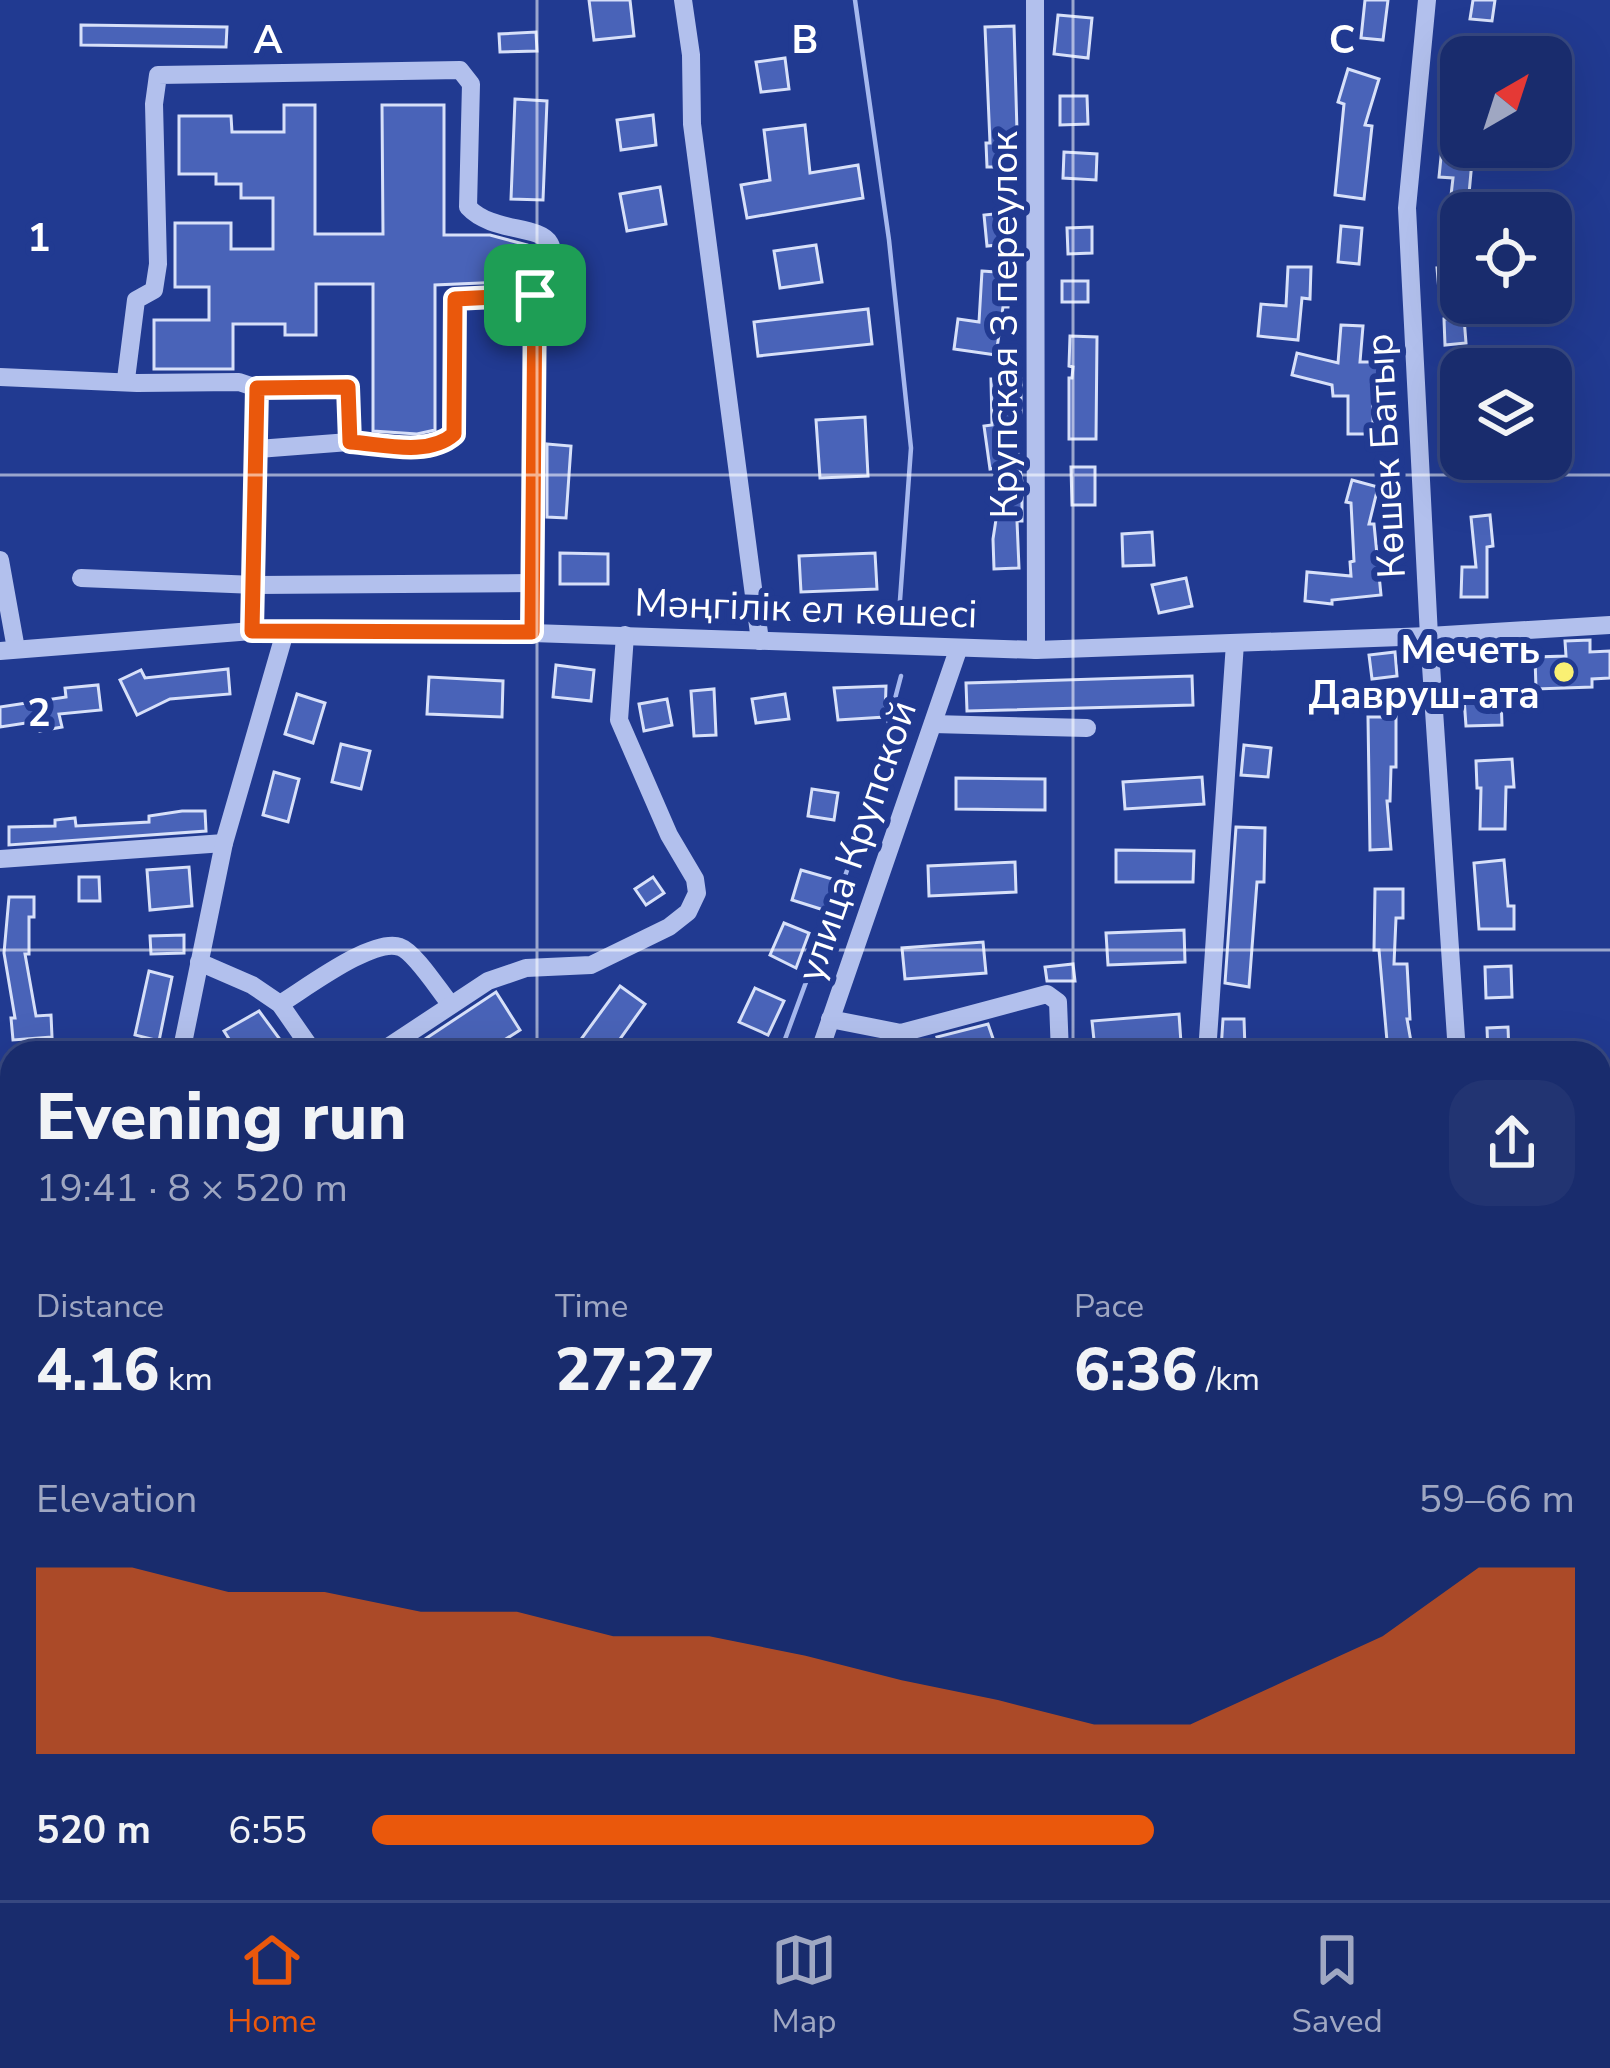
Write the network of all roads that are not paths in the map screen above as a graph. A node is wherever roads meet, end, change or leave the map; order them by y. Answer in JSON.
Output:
{"nodes":[{"id":1,"x":683,"y":0,"type":"edge"},
{"id":2,"x":1035,"y":0,"type":"edge"},
{"id":3,"x":1427,"y":0,"type":"edge"},
{"id":4,"x":535,"y":295,"type":"junction"},
{"id":5,"x":0,"y":377,"type":"edge"},
{"id":6,"x":126,"y":380,"type":"junction"},
{"id":7,"x":257,"y":388,"type":"junction"},
{"id":8,"x":350,"y":442,"type":"junction"},
{"id":9,"x":258,"y":449,"type":"junction"},
{"id":10,"x":0,"y":560,"type":"edge"},
{"id":11,"x":81,"y":578,"type":"dead end"},
{"id":12,"x":532,"y":583,"type":"junction"},
{"id":13,"x":256,"y":585,"type":"junction"},
{"id":14,"x":1610,"y":625,"type":"edge"},
{"id":15,"x":252,"y":631,"type":"junction"},
{"id":16,"x":285,"y":632,"type":"junction"},
{"id":17,"x":532,"y":632,"type":"junction"},
{"id":18,"x":625,"y":635,"type":"junction"},
{"id":19,"x":1429,"y":636,"type":"junction"},
{"id":20,"x":760,"y":641,"type":"junction"},
{"id":21,"x":1235,"y":643,"type":"junction"},
{"id":22,"x":8,"y":650,"type":"edge"},
{"id":23,"x":958,"y":650,"type":"junction"},
{"id":24,"x":1036,"y":650,"type":"junction"},
{"id":25,"x":932,"y":724,"type":"junction"},
{"id":26,"x":1087,"y":728,"type":"dead end"},
{"id":27,"x":224,"y":843,"type":"junction"},
{"id":28,"x":0,"y":859,"type":"edge"},
{"id":29,"x":199,"y":962,"type":"junction"},
{"id":30,"x":280,"y":1004,"type":"junction"},
{"id":31,"x":451,"y":1005,"type":"junction"},
{"id":32,"x":830,"y":1019,"type":"junction"},
{"id":33,"x":183,"y":1041,"type":"edge"},
{"id":34,"x":306,"y":1041,"type":"edge"},
{"id":35,"x":397,"y":1041,"type":"edge"},
{"id":36,"x":823,"y":1041,"type":"edge"},
{"id":37,"x":1060,"y":1041,"type":"edge"},
{"id":38,"x":1208,"y":1041,"type":"edge"},
{"id":39,"x":1456,"y":1041,"type":"edge"}],
"edges":[{"from":1,"to":20,"type":"street"},
{"from":2,"to":24,"type":"street","name":"Крупская 3 переулок"},
{"from":3,"to":19,"type":"street","name":"Көшек Батыр"},
{"from":4,"to":6,"type":"street"},
{"from":4,"to":8,"type":"street"},
{"from":4,"to":12,"type":"street"},
{"from":5,"to":6,"type":"street"},
{"from":6,"to":7,"type":"street"},
{"from":7,"to":8,"type":"street"},
{"from":7,"to":9,"type":"street"},
{"from":8,"to":9,"type":"street"},
{"from":9,"to":13,"type":"street"},
{"from":10,"to":22,"type":"street"},
{"from":11,"to":13,"type":"street"},
{"from":12,"to":13,"type":"street"},
{"from":12,"to":17,"type":"street"},
{"from":13,"to":15,"type":"street"},
{"from":14,"to":19,"type":"street","name":"Мәңгілік ел көшесі"},
{"from":15,"to":16,"type":"street","name":"Мәңгілік ел көшесі"},
{"from":15,"to":22,"type":"street","name":"Мәңгілік ел көшесі"},
{"from":16,"to":17,"type":"street","name":"Мәңгілік ел көшесі"},
{"from":16,"to":27,"type":"street"},
{"from":17,"to":18,"type":"street","name":"Мәңгілік ел көшесі"},
{"from":18,"to":20,"type":"street","name":"Мәңгілік ел көшесі"},
{"from":18,"to":31,"type":"street"},
{"from":19,"to":21,"type":"street","name":"Мәңгілік ел көшесі"},
{"from":19,"to":39,"type":"street","name":"Көшек Батыр"},
{"from":20,"to":23,"type":"street","name":"Мәңгілік ел көшесі"},
{"from":21,"to":24,"type":"street","name":"Мәңгілік ел көшесі"},
{"from":21,"to":38,"type":"street"},
{"from":23,"to":24,"type":"street","name":"Мәңгілік ел көшесі"},
{"from":23,"to":25,"type":"street","name":"улица Крупской"},
{"from":25,"to":26,"type":"street"},
{"from":25,"to":32,"type":"street","name":"улица Крупской"},
{"from":27,"to":28,"type":"street"},
{"from":27,"to":29,"type":"street"},
{"from":29,"to":30,"type":"street"},
{"from":29,"to":33,"type":"street"},
{"from":30,"to":31,"type":"street"},
{"from":30,"to":34,"type":"street"},
{"from":31,"to":35,"type":"street"},
{"from":32,"to":36,"type":"street","name":"улица Крупской"},
{"from":32,"to":37,"type":"street"}]}
